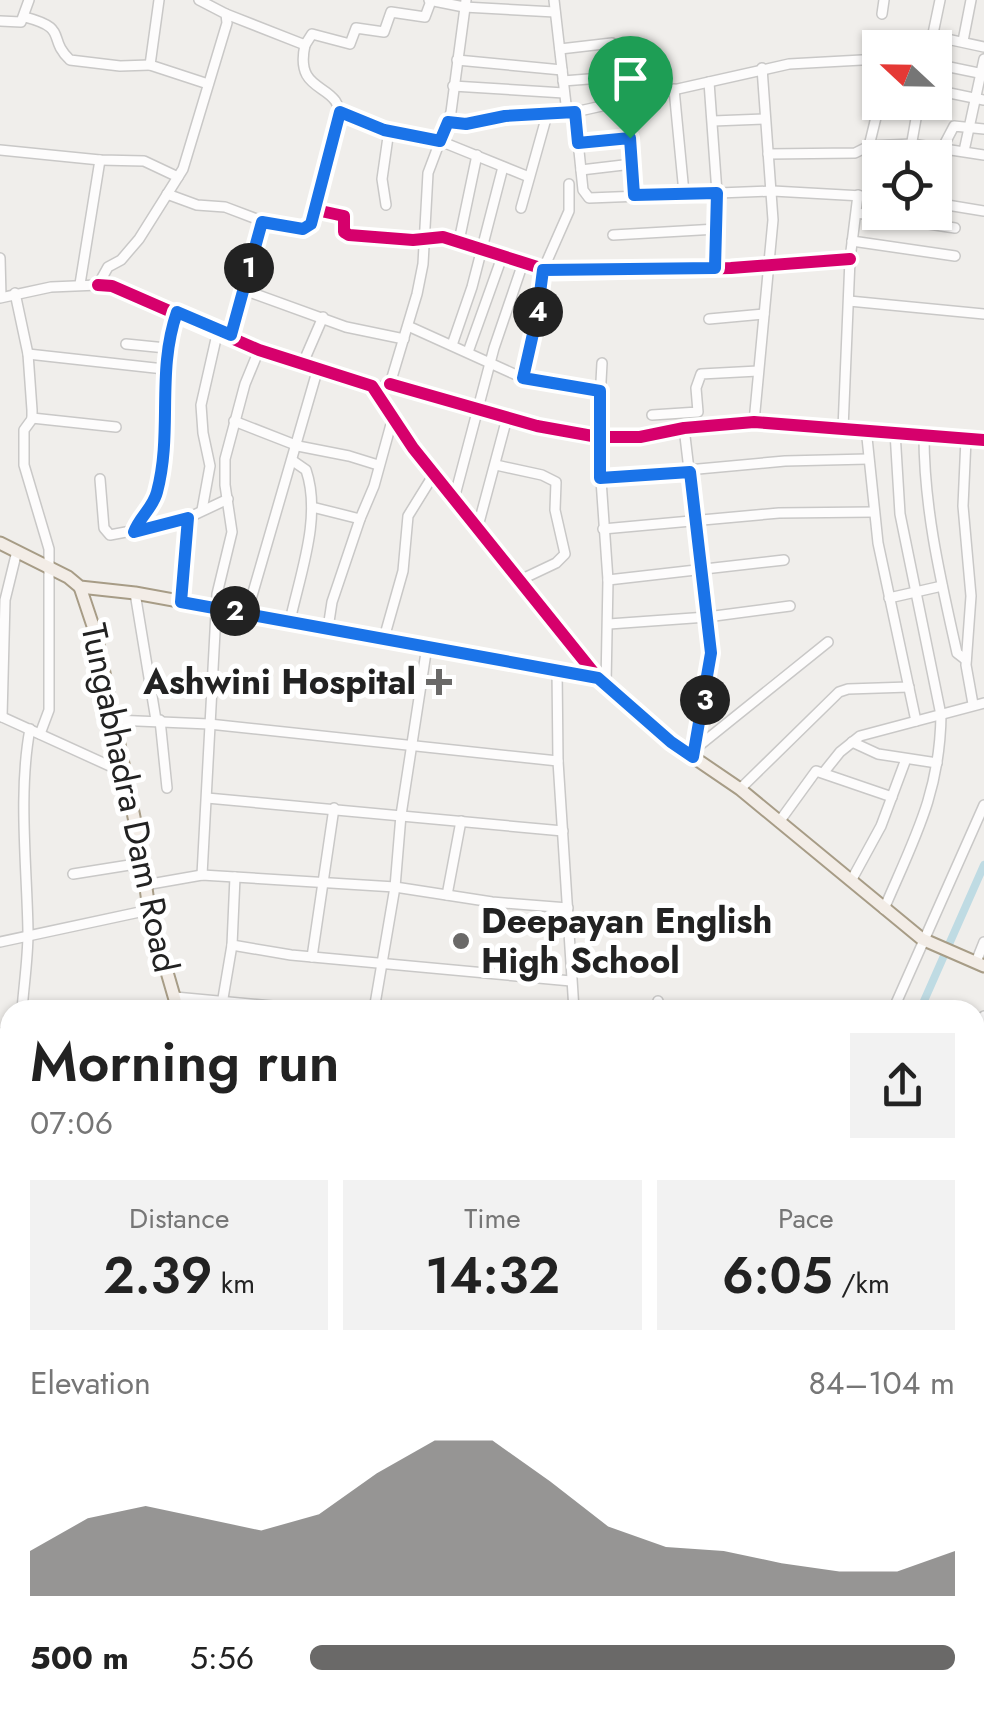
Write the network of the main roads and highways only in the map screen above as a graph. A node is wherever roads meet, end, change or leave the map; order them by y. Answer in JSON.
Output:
{"nodes":[{"id":1,"x":0,"y":543,"type":"edge"},
{"id":2,"x":80,"y":587,"type":"junction"},
{"id":3,"x":977,"y":963,"type":"edge"},
{"id":4,"x":173,"y":1000,"type":"edge"}],
"edges":[{"from":1,"to":2,"type":"main road"},
{"from":2,"to":3,"type":"main road"},
{"from":2,"to":4,"type":"main road","name":"Tungabhadra Dam Road"}]}
